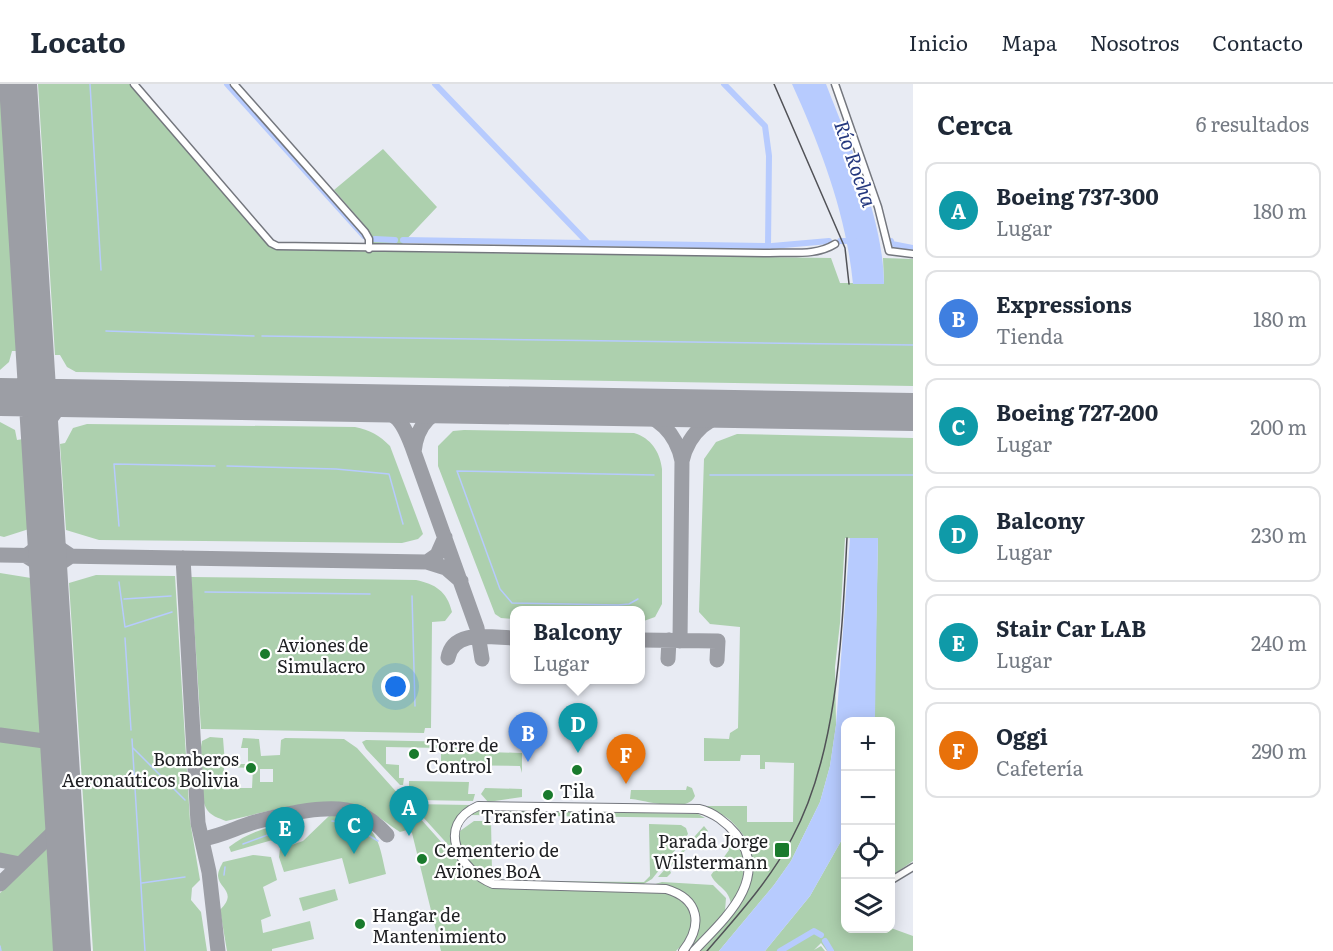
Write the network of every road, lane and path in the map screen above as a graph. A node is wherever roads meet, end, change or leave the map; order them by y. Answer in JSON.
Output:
{"nodes":[{"id":1,"x":134,"y":84,"type":"edge"},
{"id":2,"x":234,"y":84,"type":"edge"},
{"id":3,"x":835,"y":84,"type":"edge"},
{"id":4,"x":835,"y":244,"type":"dead end"},
{"id":5,"x":369,"y":249,"type":"junction"},
{"id":6,"x":913,"y":254,"type":"edge"},
{"id":7,"x":913,"y":867,"type":"edge"},
{"id":8,"x":894,"y":879,"type":"edge"},
{"id":9,"x":683,"y":951,"type":"edge"},
{"id":10,"x":694,"y":951,"type":"edge"}],
"edges":[{"from":1,"to":5,"type":"street"},
{"from":2,"to":5,"type":"street"},
{"from":3,"to":6,"type":"street"},
{"from":4,"to":5,"type":"street"},
{"from":7,"to":8,"type":"street"},
{"from":9,"to":10,"type":"street"}]}
